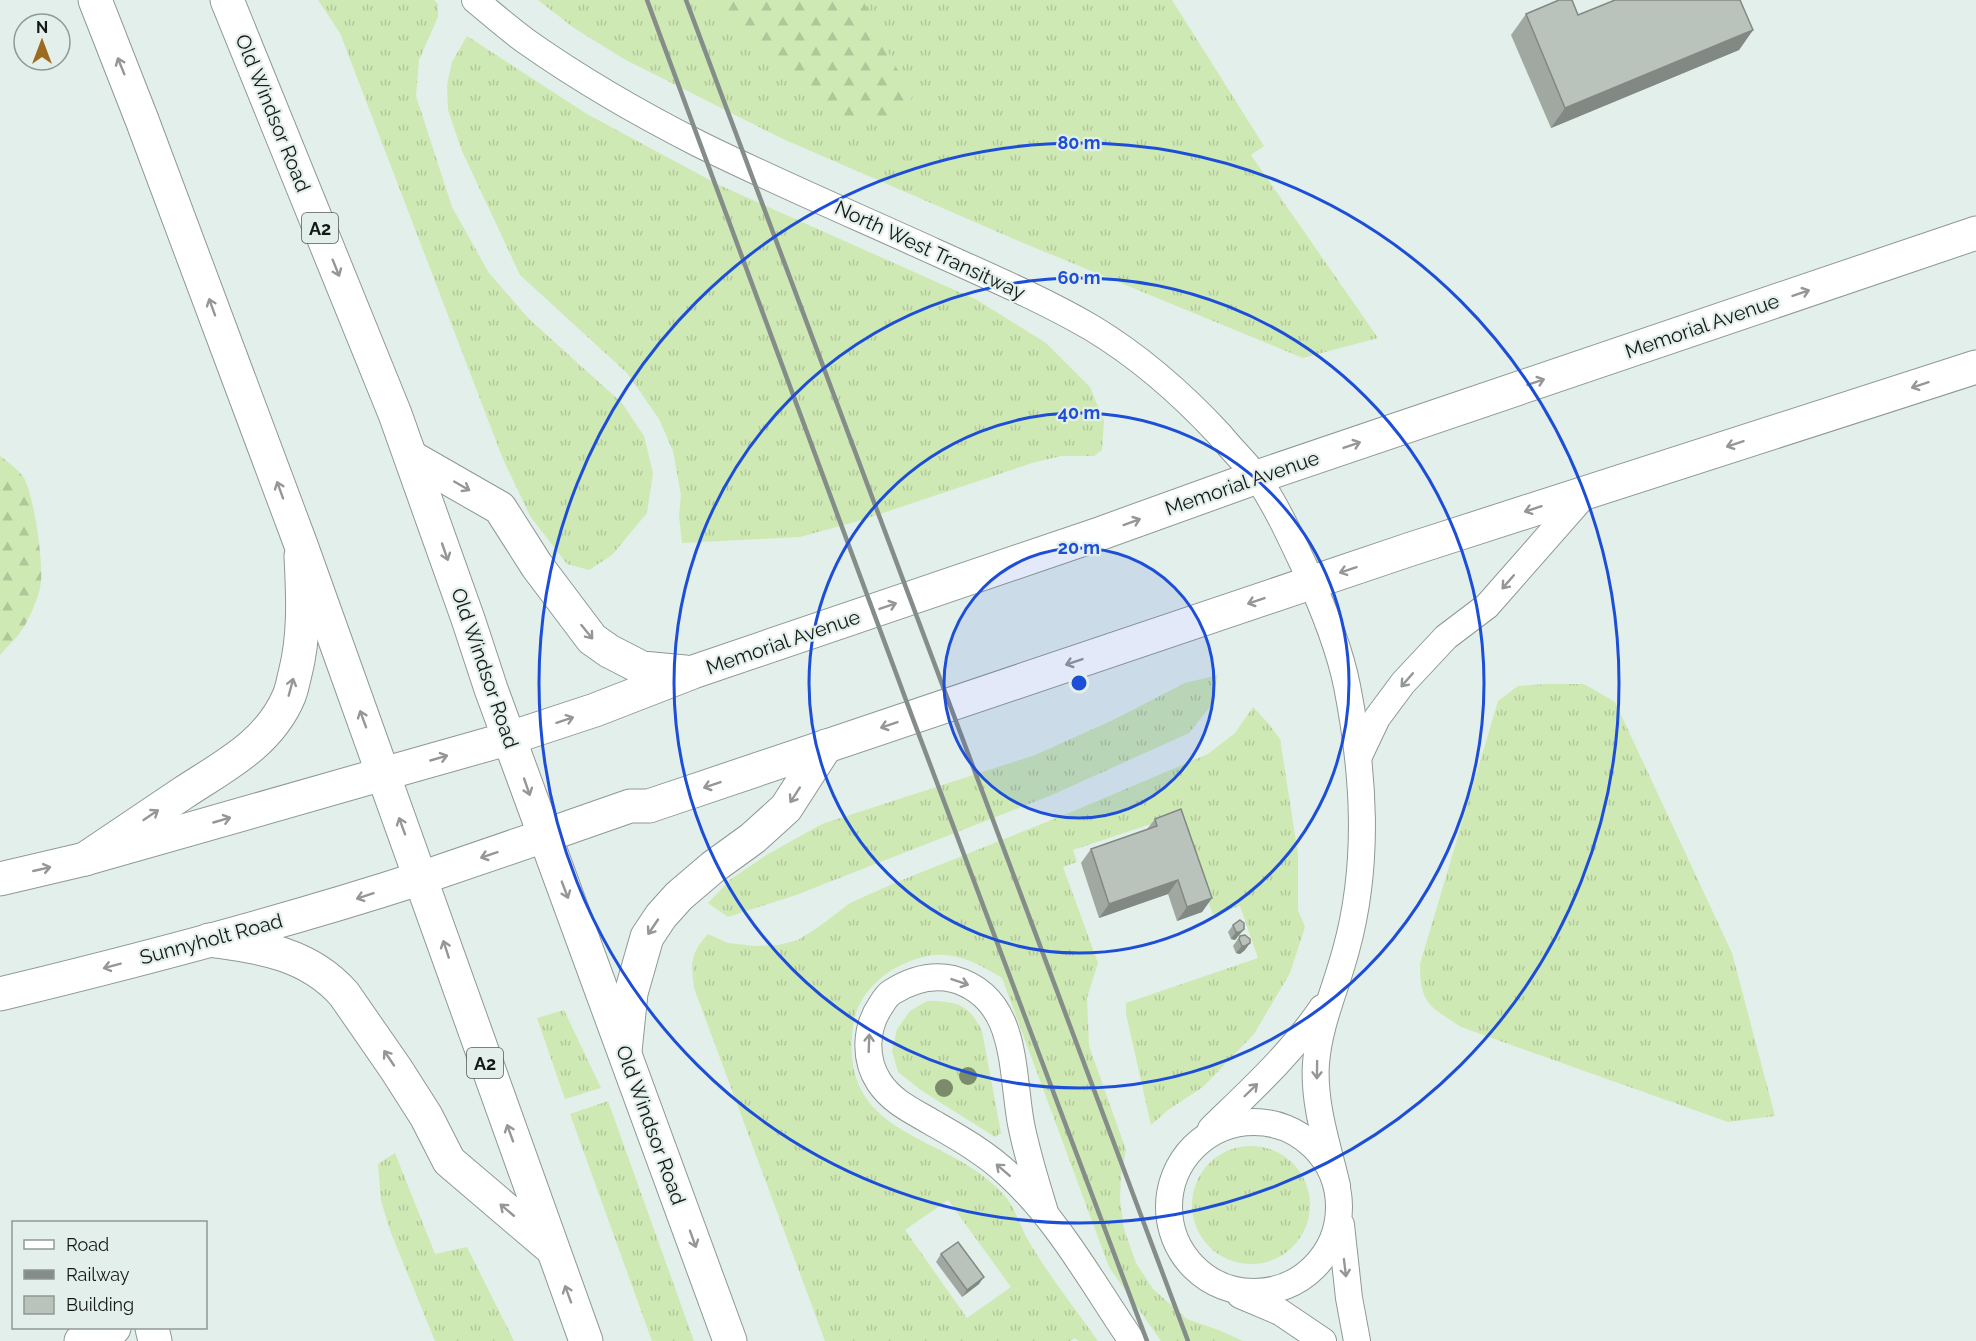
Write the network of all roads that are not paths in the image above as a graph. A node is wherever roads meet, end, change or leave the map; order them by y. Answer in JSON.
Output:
{"nodes":[{"id":1,"x":95,"y":0,"type":"edge"},
{"id":2,"x":227,"y":0,"type":"edge"},
{"id":3,"x":475,"y":0,"type":"edge"},
{"id":4,"x":1976,"y":233,"type":"edge"},
{"id":5,"x":1976,"y":367,"type":"edge"},
{"id":6,"x":411,"y":457,"type":"junction"},
{"id":7,"x":1257,"y":477,"type":"junction"},
{"id":8,"x":1588,"y":491,"type":"junction"},
{"id":9,"x":301,"y":545,"type":"junction"},
{"id":10,"x":1312,"y":582,"type":"junction"},
{"id":11,"x":693,"y":672,"type":"junction"},
{"id":12,"x":510,"y":738,"type":"junction"},
{"id":13,"x":826,"y":746,"type":"junction"},
{"id":14,"x":1359,"y":756,"type":"junction"},
{"id":15,"x":383,"y":774,"type":"junction"},
{"id":16,"x":544,"y":836,"type":"junction"},
{"id":17,"x":85,"y":859,"type":"junction"},
{"id":18,"x":421,"y":878,"type":"junction"},
{"id":19,"x":0,"y":879,"type":"edge"},
{"id":20,"x":209,"y":940,"type":"junction"},
{"id":21,"x":1332,"y":993,"type":"junction"},
{"id":22,"x":0,"y":994,"type":"edge"},
{"id":23,"x":625,"y":1050,"type":"junction"},
{"id":24,"x":1194,"y":1145,"type":"junction"},
{"id":25,"x":1339,"y":1198,"type":"junction"},
{"id":26,"x":1045,"y":1212,"type":"junction"},
{"id":27,"x":551,"y":1248,"type":"junction"},
{"id":28,"x":1221,"y":1287,"type":"junction"},
{"id":29,"x":111,"y":1329,"type":"edge"},
{"id":30,"x":81,"y":1341,"type":"edge"},
{"id":31,"x":586,"y":1341,"type":"edge"},
{"id":32,"x":730,"y":1341,"type":"edge"},
{"id":33,"x":1132,"y":1341,"type":"edge"},
{"id":34,"x":1323,"y":1341,"type":"edge"},
{"id":35,"x":1357,"y":1341,"type":"edge"}],
"edges":[{"from":9,"to":1,"type":"main road","number":"A2","one_way":true},
{"from":2,"to":6,"type":"main road","name":"Old Windsor Road","number":"A2","one_way":true},
{"from":3,"to":7,"type":"lane","name":"North West Transitway"},
{"from":7,"to":4,"type":"main road","name":"Memorial Avenue","one_way":true},
{"from":5,"to":8,"type":"main road","one_way":true},
{"from":6,"to":11,"type":"main road","one_way":true},
{"from":6,"to":12,"type":"main road","name":"Old Windsor Road","number":"A2","one_way":true},
{"from":7,"to":10,"type":"lane","name":"North West Transitway"},
{"from":11,"to":7,"type":"main road","name":"Memorial Avenue","one_way":true},
{"from":8,"to":10,"type":"main road","one_way":true},
{"from":8,"to":14,"type":"lane","one_way":true},
{"from":15,"to":9,"type":"main road","number":"A2","one_way":true},
{"from":17,"to":9,"type":"main road","one_way":true},
{"from":10,"to":13,"type":"main road","one_way":true},
{"from":10,"to":14,"type":"lane","name":"North West Transitway"},
{"from":12,"to":11,"type":"main road","name":"Memorial Avenue","one_way":true},
{"from":15,"to":12,"type":"main road","name":"Memorial Avenue","one_way":true},
{"from":12,"to":16,"type":"main road","name":"Old Windsor Road","number":"A2","one_way":true},
{"from":13,"to":16,"type":"main road","one_way":true},
{"from":13,"to":23,"type":"main road","one_way":true},
{"from":14,"to":21,"type":"lane"},
{"from":17,"to":15,"type":"main road","one_way":true},
{"from":18,"to":15,"type":"main road","number":"A2","one_way":true},
{"from":16,"to":18,"type":"main road","name":"Sunnyholt Road","one_way":true},
{"from":16,"to":23,"type":"main road","name":"Old Windsor Road","number":"A2","one_way":true},
{"from":19,"to":17,"type":"main road","one_way":true},
{"from":18,"to":20,"type":"main road","name":"Sunnyholt Road","one_way":true},
{"from":27,"to":18,"type":"main road","number":"A2","one_way":true},
{"from":20,"to":22,"type":"main road","name":"Sunnyholt Road","one_way":true},
{"from":27,"to":20,"type":"main road","one_way":true},
{"from":24,"to":21,"type":"lane","one_way":true},
{"from":21,"to":25,"type":"lane","one_way":true},
{"from":23,"to":32,"type":"main road","name":"Old Windsor Road","number":"A2","one_way":true},
{"from":24,"to":25,"type":"lane"},
{"from":24,"to":28,"type":"lane"},
{"from":25,"to":28,"type":"lane"},
{"from":25,"to":35,"type":"lane","one_way":true},
{"from":26,"to":26,"type":"lane","one_way":true},
{"from":26,"to":33,"type":"lane"},
{"from":31,"to":27,"type":"main road","number":"A2","one_way":true},
{"from":28,"to":34,"type":"lane"},
{"from":29,"to":30,"type":"main road"}]}
